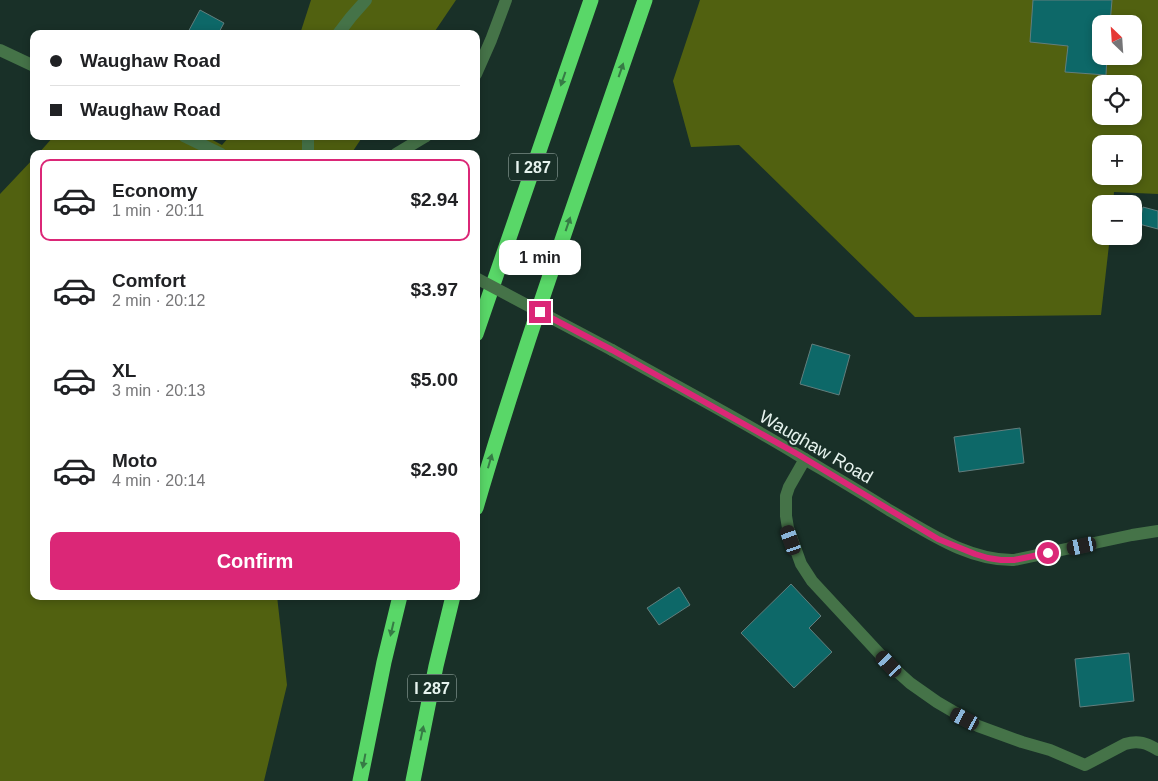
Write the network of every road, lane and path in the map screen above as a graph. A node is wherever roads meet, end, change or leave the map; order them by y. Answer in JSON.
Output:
{"nodes":[{"id":1,"x":366,"y":0,"type":"edge"},
{"id":2,"x":506,"y":0,"type":"edge"},
{"id":3,"x":591,"y":0,"type":"edge"},
{"id":4,"x":645,"y":0,"type":"edge"},
{"id":5,"x":341,"y":30,"type":"edge"},
{"id":6,"x":0,"y":50,"type":"edge"},
{"id":7,"x":30,"y":64,"type":"edge"},
{"id":8,"x":480,"y":66,"type":"edge"},
{"id":9,"x":192,"y":140,"type":"edge"},
{"id":10,"x":419,"y":140,"type":"edge"},
{"id":11,"x":213,"y":150,"type":"edge"},
{"id":12,"x":403,"y":150,"type":"edge"},
{"id":13,"x":480,"y":280,"type":"edge"},
{"id":14,"x":480,"y":322,"type":"edge"},
{"id":15,"x":805,"y":460,"type":"junction"},
{"id":16,"x":480,"y":494,"type":"edge"},
{"id":17,"x":1158,"y":531,"type":"edge"},
{"id":18,"x":399,"y":600,"type":"edge"},
{"id":19,"x":452,"y":600,"type":"edge"},
{"id":20,"x":1158,"y":750,"type":"edge"},
{"id":21,"x":360,"y":781,"type":"edge"},
{"id":22,"x":413,"y":781,"type":"edge"}],
"edges":[{"from":1,"to":5,"type":"street"},
{"from":2,"to":8,"type":"street"},
{"from":3,"to":14,"type":"highway","number":"I 287","one_way":true},
{"from":16,"to":4,"type":"highway","number":"I 287","one_way":true},
{"from":6,"to":7,"type":"street"},
{"from":9,"to":11,"type":"street"},
{"from":10,"to":12,"type":"street"},
{"from":13,"to":15,"type":"street","name":"Waughaw Road","bridge":true},
{"from":15,"to":17,"type":"street","name":"Waughaw Road"},
{"from":15,"to":20,"type":"street"},
{"from":18,"to":21,"type":"highway","number":"I 287","one_way":true},
{"from":22,"to":19,"type":"highway","number":"I 287","one_way":true}]}
